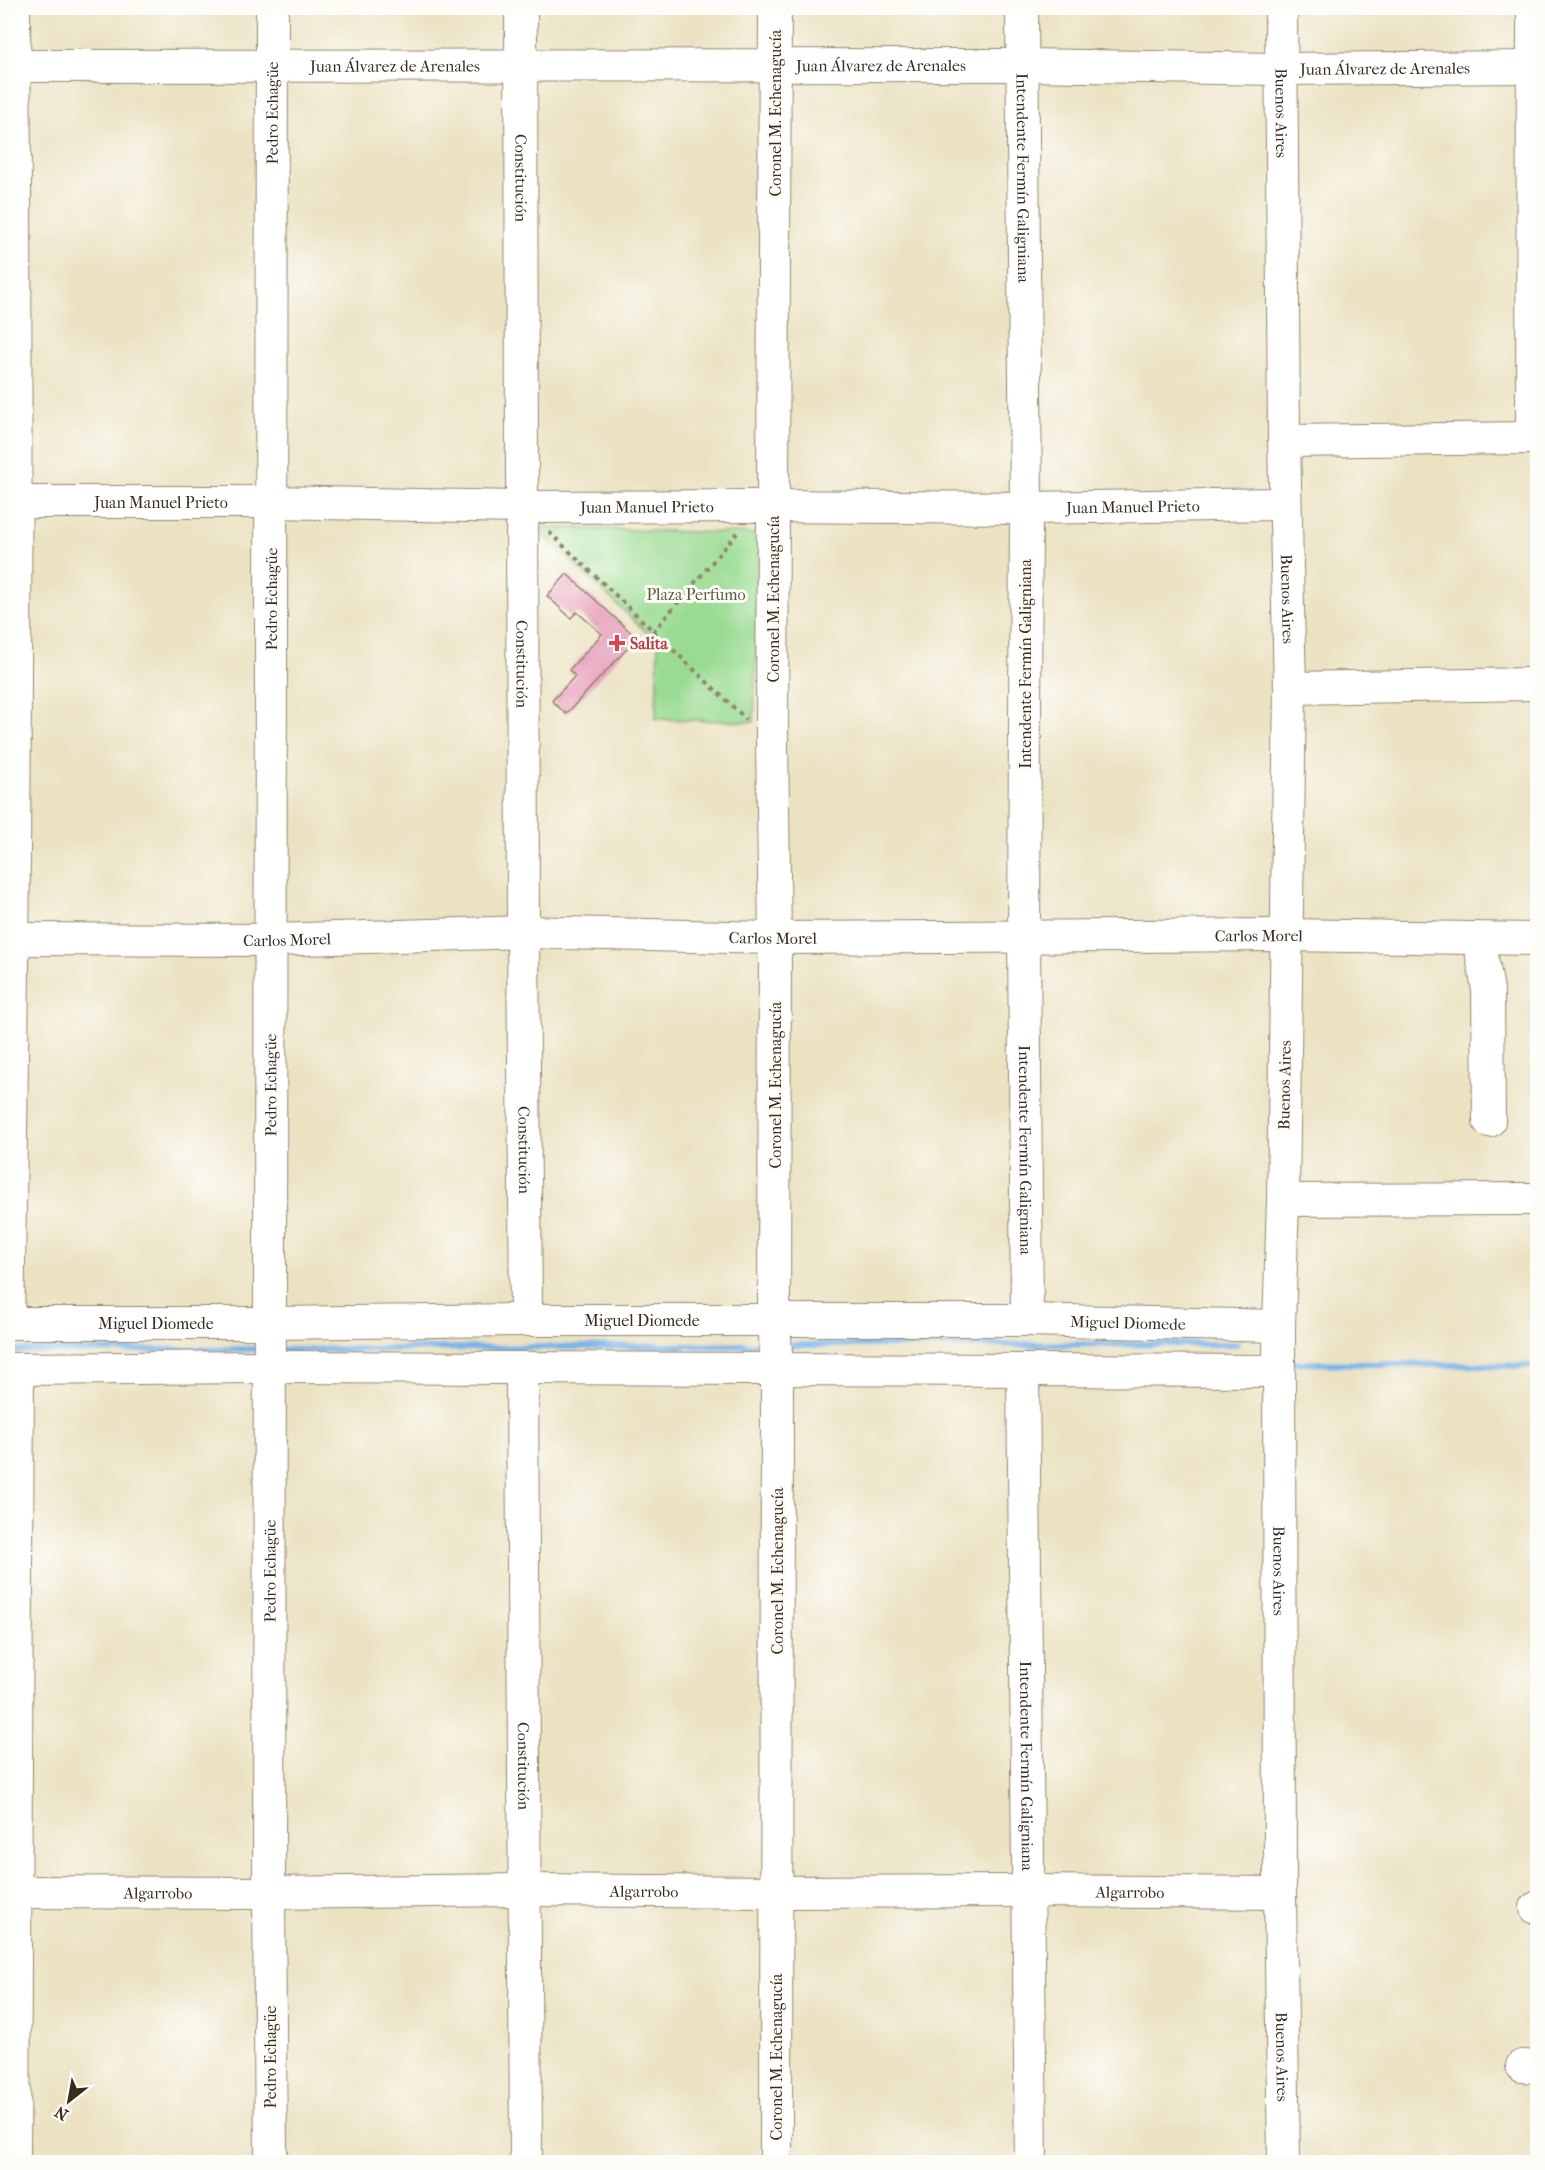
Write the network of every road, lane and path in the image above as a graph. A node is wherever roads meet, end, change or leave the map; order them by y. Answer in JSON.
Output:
{"nodes":[{"id":1,"x":15,"y":8,"type":"edge"},
{"id":2,"x":272,"y":8,"type":"edge"},
{"id":3,"x":521,"y":8,"type":"edge"},
{"id":4,"x":775,"y":8,"type":"edge"},
{"id":5,"x":1022,"y":8,"type":"edge"},
{"id":6,"x":1281,"y":8,"type":"edge"},
{"id":7,"x":1533,"y":8,"type":"edge"},
{"id":8,"x":776,"y":65,"type":"junction"},
{"id":9,"x":1022,"y":65,"type":"junction"},
{"id":10,"x":11,"y":66,"type":"edge"},
{"id":11,"x":272,"y":66,"type":"junction"},
{"id":12,"x":520,"y":66,"type":"junction"},
{"id":13,"x":1536,"y":67,"type":"edge"},
{"id":14,"x":1281,"y":69,"type":"junction"},
{"id":15,"x":1535,"y":438,"type":"edge"},
{"id":16,"x":1284,"y":441,"type":"junction"},
{"id":17,"x":12,"y":502,"type":"edge"},
{"id":18,"x":272,"y":502,"type":"junction"},
{"id":19,"x":1285,"y":504,"type":"junction"},
{"id":20,"x":767,"y":506,"type":"junction"},
{"id":21,"x":523,"y":507,"type":"junction"},
{"id":22,"x":1026,"y":508,"type":"junction"},
{"id":23,"x":653,"y":632,"type":"junction"},
{"id":24,"x":1538,"y":684,"type":"edge"},
{"id":25,"x":1290,"y":688,"type":"junction"},
{"id":26,"x":772,"y":744,"type":"junction"},
{"id":27,"x":523,"y":932,"type":"junction"},
{"id":28,"x":1286,"y":935,"type":"junction"},
{"id":29,"x":1024,"y":937,"type":"junction"},
{"id":30,"x":775,"y":938,"type":"junction"},
{"id":31,"x":11,"y":939,"type":"edge"},
{"id":32,"x":271,"y":939,"type":"junction"},
{"id":33,"x":1479,"y":939,"type":"junction"},
{"id":34,"x":1538,"y":939,"type":"edge"},
{"id":35,"x":1489,"y":1121,"type":"dead end"},
{"id":36,"x":1538,"y":1199,"type":"edge"},
{"id":37,"x":1283,"y":1200,"type":"junction"},
{"id":38,"x":526,"y":1320,"type":"junction"},
{"id":39,"x":774,"y":1320,"type":"junction"},
{"id":40,"x":1027,"y":1320,"type":"junction"},
{"id":41,"x":8,"y":1323,"type":"edge"},
{"id":42,"x":270,"y":1323,"type":"junction"},
{"id":43,"x":1279,"y":1326,"type":"junction"},
{"id":44,"x":271,"y":1367,"type":"junction"},
{"id":45,"x":522,"y":1368,"type":"junction"},
{"id":46,"x":13,"y":1369,"type":"edge"},
{"id":47,"x":777,"y":1369,"type":"junction"},
{"id":48,"x":1023,"y":1370,"type":"junction"},
{"id":49,"x":1279,"y":1371,"type":"junction"},
{"id":50,"x":526,"y":1890,"type":"junction"},
{"id":51,"x":1029,"y":1891,"type":"junction"},
{"id":52,"x":11,"y":1892,"type":"edge"},
{"id":53,"x":776,"y":1892,"type":"junction"},
{"id":54,"x":269,"y":1893,"type":"junction"},
{"id":55,"x":1280,"y":1893,"type":"junction"},
{"id":56,"x":14,"y":2163,"type":"edge"},
{"id":57,"x":271,"y":2163,"type":"edge"},
{"id":58,"x":526,"y":2163,"type":"edge"},
{"id":59,"x":776,"y":2163,"type":"edge"},
{"id":60,"x":1031,"y":2163,"type":"edge"},
{"id":61,"x":1284,"y":2163,"type":"edge"}],
"edges":[{"from":1,"to":10,"type":"street"},
{"from":2,"to":11,"type":"street","name":"Pedro Echagüe"},
{"from":3,"to":12,"type":"street","name":"Constitución"},
{"from":4,"to":8,"type":"street","name":"Coronel M. Echenagucía"},
{"from":5,"to":9,"type":"street","name":"Intendente Fermín Galigniana"},
{"from":6,"to":14,"type":"street","name":"Buenos Aires"},
{"from":7,"to":13,"type":"street"},
{"from":8,"to":9,"type":"street","name":"Juan Álvarez de Arenales"},
{"from":8,"to":12,"type":"street","name":"Juan Álvarez de Arenales"},
{"from":8,"to":20,"type":"street","name":"Coronel M. Echenagucía"},
{"from":9,"to":14,"type":"street","name":"Juan Álvarez de Arenales"},
{"from":9,"to":22,"type":"street","name":"Intendente Fermín Galigniana"},
{"from":10,"to":11,"type":"street","name":"Juan Álvarez de Arenales"},
{"from":10,"to":17,"type":"street"},
{"from":11,"to":12,"type":"street","name":"Juan Álvarez de Arenales"},
{"from":11,"to":18,"type":"street","name":"Pedro Echagüe"},
{"from":12,"to":21,"type":"street","name":"Constitución"},
{"from":13,"to":14,"type":"street","name":"Juan Álvarez de Arenales"},
{"from":13,"to":15,"type":"street"},
{"from":14,"to":16,"type":"street","name":"Buenos Aires"},
{"from":15,"to":16,"type":"street"},
{"from":16,"to":19,"type":"street","name":"Buenos Aires"},
{"from":17,"to":18,"type":"street","name":"Juan Manuel Prieto"},
{"from":17,"to":31,"type":"street"},
{"from":18,"to":21,"type":"street","name":"Juan Manuel Prieto"},
{"from":18,"to":32,"type":"street","name":"Pedro Echagüe"},
{"from":19,"to":22,"type":"street","name":"Juan Manuel Prieto"},
{"from":19,"to":25,"type":"street","name":"Buenos Aires"},
{"from":20,"to":21,"type":"street","name":"Juan Manuel Prieto"},
{"from":20,"to":22,"type":"street","name":"Juan Manuel Prieto"},
{"from":20,"to":23,"type":"path"},
{"from":20,"to":26,"type":"street","name":"Coronel M. Echenagucía"},
{"from":21,"to":23,"type":"path"},
{"from":21,"to":27,"type":"street","name":"Constitución"},
{"from":22,"to":29,"type":"street","name":"Intendente Fermín Galigniana"},
{"from":23,"to":26,"type":"path"},
{"from":24,"to":25,"type":"street"},
{"from":25,"to":28,"type":"street","name":"Buenos Aires"},
{"from":26,"to":30,"type":"street","name":"Coronel M. Echenagucía"},
{"from":27,"to":30,"type":"street","name":"Carlos Morel"},
{"from":27,"to":32,"type":"street","name":"Carlos Morel"},
{"from":27,"to":38,"type":"street","name":"Constitución"},
{"from":28,"to":29,"type":"street","name":"Carlos Morel"},
{"from":28,"to":33,"type":"street","name":"Carlos Morel"},
{"from":28,"to":37,"type":"street","name":"Buenos Aires"},
{"from":29,"to":30,"type":"street","name":"Carlos Morel"},
{"from":29,"to":40,"type":"street","name":"Intendente Fermín Galigniana"},
{"from":30,"to":39,"type":"street","name":"Coronel M. Echenagucía"},
{"from":31,"to":32,"type":"street","name":"Carlos Morel"},
{"from":31,"to":41,"type":"street"},
{"from":32,"to":42,"type":"street","name":"Pedro Echagüe"},
{"from":33,"to":34,"type":"street","name":"Carlos Morel"},
{"from":33,"to":35,"type":"street"},
{"from":36,"to":37,"type":"street"},
{"from":37,"to":43,"type":"street","name":"Buenos Aires"},
{"from":38,"to":39,"type":"street","name":"Miguel Diomede"},
{"from":38,"to":42,"type":"street","name":"Miguel Diomede"},
{"from":39,"to":40,"type":"street","name":"Miguel Diomede"},
{"from":39,"to":47,"type":"street","name":"Coronel M. Echenagucía"},
{"from":40,"to":43,"type":"street","name":"Miguel Diomede"},
{"from":41,"to":42,"type":"street","name":"Miguel Diomede"},
{"from":42,"to":44,"type":"street","name":"Pedro Echagüe"},
{"from":43,"to":49,"type":"street","name":"Buenos Aires"},
{"from":44,"to":45,"type":"street"},
{"from":44,"to":46,"type":"street"},
{"from":44,"to":54,"type":"street","name":"Pedro Echagüe"},
{"from":45,"to":47,"type":"street"},
{"from":45,"to":50,"type":"street","name":"Constitución"},
{"from":46,"to":52,"type":"street"},
{"from":47,"to":48,"type":"street"},
{"from":47,"to":53,"type":"street","name":"Coronel M. Echenagucía"},
{"from":48,"to":49,"type":"street"},
{"from":48,"to":51,"type":"street","name":"Intendente Fermín Galigniana"},
{"from":49,"to":55,"type":"street","name":"Buenos Aires"},
{"from":50,"to":53,"type":"street","name":"Algarrobo"},
{"from":50,"to":54,"type":"street","name":"Algarrobo"},
{"from":50,"to":58,"type":"street","name":"Constitución"},
{"from":51,"to":53,"type":"street","name":"Algarrobo"},
{"from":51,"to":55,"type":"street","name":"Algarrobo"},
{"from":51,"to":60,"type":"street","name":"Intendente Fermín Galigniana"},
{"from":52,"to":54,"type":"street","name":"Algarrobo"},
{"from":52,"to":56,"type":"street"},
{"from":53,"to":59,"type":"street","name":"Coronel M. Echenagucía"},
{"from":54,"to":57,"type":"street","name":"Pedro Echagüe"},
{"from":55,"to":61,"type":"street","name":"Buenos Aires"}]}
